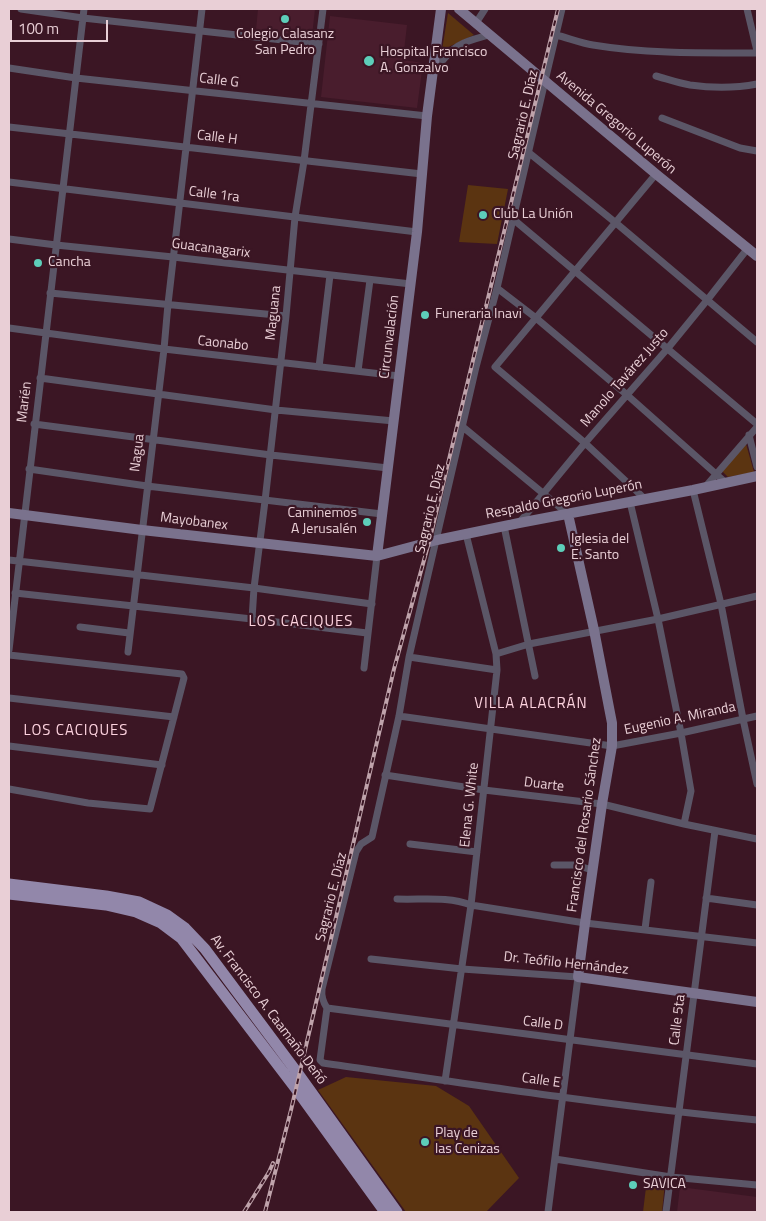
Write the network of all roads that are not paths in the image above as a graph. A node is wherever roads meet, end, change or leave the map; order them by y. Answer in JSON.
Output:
{"nodes":[{"id":1,"x":21,"y":9,"type":"edge"},
{"id":2,"x":84,"y":9,"type":"edge"},
{"id":3,"x":202,"y":9,"type":"edge"},
{"id":4,"x":323,"y":9,"type":"edge"},
{"id":5,"x":441,"y":9,"type":"edge"},
{"id":6,"x":459,"y":9,"type":"edge"},
{"id":7,"x":485,"y":9,"type":"edge"},
{"id":8,"x":562,"y":9,"type":"edge"},
{"id":9,"x":747,"y":9,"type":"edge"},
{"id":10,"x":83,"y":18,"type":"junction"},
{"id":11,"x":476,"y":23,"type":"junction"},
{"id":12,"x":200,"y":30,"type":"junction"},
{"id":13,"x":490,"y":35,"type":"junction"},
{"id":14,"x":556,"y":35,"type":"junction"},
{"id":15,"x":319,"y":44,"type":"junction"},
{"id":16,"x":757,"y":52,"type":"edge"},
{"id":17,"x":9,"y":68,"type":"edge"},
{"id":18,"x":432,"y":72,"type":"junction"},
{"id":19,"x":656,"y":76,"type":"dead end"},
{"id":20,"x":76,"y":78,"type":"junction"},
{"id":21,"x":544,"y":81,"type":"junction"},
{"id":22,"x":757,"y":84,"type":"edge"},
{"id":23,"x":193,"y":90,"type":"junction"},
{"id":24,"x":312,"y":104,"type":"junction"},
{"id":25,"x":427,"y":116,"type":"junction"},
{"id":26,"x":662,"y":118,"type":"dead end"},
{"id":27,"x":9,"y":127,"type":"edge"},
{"id":28,"x":69,"y":133,"type":"junction"},
{"id":29,"x":187,"y":147,"type":"junction"},
{"id":30,"x":757,"y":151,"type":"edge"},
{"id":31,"x":528,"y":152,"type":"junction"},
{"id":32,"x":304,"y":161,"type":"junction"},
{"id":33,"x":422,"y":174,"type":"junction"},
{"id":34,"x":656,"y":174,"type":"junction"},
{"id":35,"x":9,"y":182,"type":"edge"},
{"id":36,"x":62,"y":189,"type":"junction"},
{"id":37,"x":180,"y":203,"type":"junction"},
{"id":38,"x":295,"y":217,"type":"junction"},
{"id":39,"x":513,"y":219,"type":"junction"},
{"id":40,"x":616,"y":223,"type":"junction"},
{"id":41,"x":417,"y":232,"type":"junction"},
{"id":42,"x":9,"y":239,"type":"edge"},
{"id":43,"x":56,"y":245,"type":"junction"},
{"id":44,"x":748,"y":248,"type":"junction"},
{"id":45,"x":757,"y":256,"type":"edge"},
{"id":46,"x":173,"y":257,"type":"junction"},
{"id":47,"x":290,"y":270,"type":"junction"},
{"id":48,"x":576,"y":270,"type":"junction"},
{"id":49,"x":330,"y":275,"type":"junction"},
{"id":50,"x":370,"y":280,"type":"junction"},
{"id":51,"x":411,"y":284,"type":"junction"},
{"id":52,"x":497,"y":288,"type":"junction"},
{"id":53,"x":50,"y":293,"type":"junction"},
{"id":54,"x":708,"y":299,"type":"junction"},
{"id":55,"x":168,"y":304,"type":"junction"},
{"id":56,"x":286,"y":316,"type":"junction"},
{"id":57,"x":536,"y":318,"type":"junction"},
{"id":58,"x":9,"y":328,"type":"edge"},
{"id":59,"x":45,"y":333,"type":"junction"},
{"id":60,"x":757,"y":342,"type":"edge"},
{"id":61,"x":668,"y":348,"type":"junction"},
{"id":62,"x":164,"y":349,"type":"junction"},
{"id":63,"x":281,"y":362,"type":"junction"},
{"id":64,"x":319,"y":367,"type":"junction"},
{"id":65,"x":358,"y":371,"type":"junction"},
{"id":66,"x":399,"y":376,"type":"junction"},
{"id":67,"x":40,"y":378,"type":"junction"},
{"id":68,"x":158,"y":394,"type":"junction"},
{"id":69,"x":626,"y":394,"type":"junction"},
{"id":70,"x":276,"y":410,"type":"junction"},
{"id":71,"x":394,"y":421,"type":"junction"},
{"id":72,"x":34,"y":424,"type":"junction"},
{"id":73,"x":757,"y":425,"type":"edge"},
{"id":74,"x":463,"y":427,"type":"junction"},
{"id":75,"x":749,"y":435,"type":"junction"},
{"id":76,"x":152,"y":440,"type":"junction"},
{"id":77,"x":585,"y":443,"type":"junction"},
{"id":78,"x":270,"y":455,"type":"junction"},
{"id":79,"x":757,"y":466,"type":"edge"},
{"id":80,"x":29,"y":468,"type":"junction"},
{"id":81,"x":388,"y":468,"type":"junction"},
{"id":82,"x":716,"y":473,"type":"junction"},
{"id":83,"x":757,"y":476,"type":"edge"},
{"id":84,"x":725,"y":482,"type":"junction"},
{"id":85,"x":147,"y":486,"type":"junction"},
{"id":86,"x":706,"y":486,"type":"junction"},
{"id":87,"x":693,"y":490,"type":"junction"},
{"id":88,"x":542,"y":493,"type":"junction"},
{"id":89,"x":645,"y":498,"type":"junction"},
{"id":90,"x":265,"y":501,"type":"junction"},
{"id":91,"x":630,"y":502,"type":"junction"},
{"id":92,"x":9,"y":513,"type":"edge"},
{"id":93,"x":24,"y":514,"type":"junction"},
{"id":94,"x":382,"y":514,"type":"junction"},
{"id":95,"x":568,"y":514,"type":"junction"},
{"id":96,"x":520,"y":523,"type":"junction"},
{"id":97,"x":504,"y":526,"type":"junction"},
{"id":98,"x":142,"y":530,"type":"junction"},
{"id":99,"x":466,"y":534,"type":"junction"},
{"id":100,"x":437,"y":540,"type":"junction"},
{"id":101,"x":259,"y":543,"type":"junction"},
{"id":102,"x":377,"y":556,"type":"junction"},
{"id":103,"x":9,"y":560,"type":"edge"},
{"id":104,"x":19,"y":562,"type":"junction"},
{"id":105,"x":136,"y":575,"type":"junction"},
{"id":106,"x":254,"y":588,"type":"junction"},
{"id":107,"x":15,"y":594,"type":"junction"},
{"id":108,"x":757,"y":596,"type":"edge"},
{"id":109,"x":11,"y":604,"type":"edge"},
{"id":110,"x":372,"y":604,"type":"junction"},
{"id":111,"x":721,"y":604,"type":"junction"},
{"id":112,"x":132,"y":607,"type":"junction"},
{"id":113,"x":252,"y":619,"type":"junction"},
{"id":114,"x":658,"y":619,"type":"junction"},
{"id":115,"x":80,"y":627,"type":"dead end"},
{"id":116,"x":594,"y":630,"type":"junction"},
{"id":117,"x":129,"y":633,"type":"junction"},
{"id":118,"x":367,"y":633,"type":"junction"},
{"id":119,"x":528,"y":644,"type":"junction"},
{"id":120,"x":9,"y":650,"type":"edge"},
{"id":121,"x":128,"y":652,"type":"dead end"},
{"id":122,"x":496,"y":654,"type":"junction"},
{"id":123,"x":9,"y":655,"type":"edge"},
{"id":124,"x":410,"y":657,"type":"junction"},
{"id":125,"x":364,"y":668,"type":"dead end"},
{"id":126,"x":497,"y":670,"type":"junction"},
{"id":127,"x":535,"y":676,"type":"dead end"},
{"id":128,"x":9,"y":698,"type":"edge"},
{"id":129,"x":399,"y":716,"type":"junction"},
{"id":130,"x":757,"y":716,"type":"edge"},
{"id":131,"x":174,"y":717,"type":"junction"},
{"id":132,"x":743,"y":719,"type":"junction"},
{"id":133,"x":491,"y":730,"type":"junction"},
{"id":134,"x":681,"y":733,"type":"junction"},
{"id":135,"x":9,"y":746,"type":"edge"},
{"id":136,"x":612,"y":746,"type":"junction"},
{"id":137,"x":162,"y":765,"type":"junction"},
{"id":138,"x":385,"y":775,"type":"junction"},
{"id":139,"x":757,"y":784,"type":"edge"},
{"id":140,"x":9,"y":789,"type":"edge"},
{"id":141,"x":484,"y":790,"type":"junction"},
{"id":142,"x":602,"y":804,"type":"junction"},
{"id":143,"x":684,"y":824,"type":"junction"},
{"id":144,"x":715,"y":831,"type":"junction"},
{"id":145,"x":757,"y":839,"type":"edge"},
{"id":146,"x":410,"y":844,"type":"dead end"},
{"id":147,"x":477,"y":852,"type":"junction"},
{"id":148,"x":554,"y":865,"type":"dead end"},
{"id":149,"x":592,"y":870,"type":"junction"},
{"id":150,"x":651,"y":882,"type":"dead end"},
{"id":151,"x":9,"y":884,"type":"edge"},
{"id":152,"x":9,"y":894,"type":"edge"},
{"id":153,"x":706,"y":898,"type":"junction"},
{"id":154,"x":398,"y":899,"type":"dead end"},
{"id":155,"x":471,"y":905,"type":"junction"},
{"id":156,"x":757,"y":905,"type":"edge"},
{"id":157,"x":584,"y":923,"type":"junction"},
{"id":158,"x":645,"y":929,"type":"junction"},
{"id":159,"x":702,"y":937,"type":"junction"},
{"id":160,"x":757,"y":943,"type":"edge"},
{"id":161,"x":371,"y":959,"type":"dead end"},
{"id":162,"x":462,"y":969,"type":"junction"},
{"id":163,"x":578,"y":977,"type":"junction"},
{"id":164,"x":694,"y":993,"type":"junction"},
{"id":165,"x":757,"y":1002,"type":"edge"},
{"id":166,"x":327,"y":1008,"type":"junction"},
{"id":167,"x":453,"y":1025,"type":"junction"},
{"id":168,"x":570,"y":1040,"type":"junction"},
{"id":169,"x":686,"y":1055,"type":"junction"},
{"id":170,"x":321,"y":1062,"type":"joint"},
{"id":171,"x":757,"y":1064,"type":"edge"},
{"id":172,"x":445,"y":1081,"type":"junction"},
{"id":173,"x":564,"y":1097,"type":"junction"},
{"id":174,"x":679,"y":1112,"type":"junction"},
{"id":175,"x":757,"y":1120,"type":"edge"},
{"id":176,"x":555,"y":1159,"type":"junction"},
{"id":177,"x":671,"y":1177,"type":"junction"},
{"id":178,"x":757,"y":1185,"type":"edge"},
{"id":179,"x":385,"y":1212,"type":"edge"},
{"id":180,"x":398,"y":1212,"type":"edge"},
{"id":181,"x":548,"y":1212,"type":"edge"},
{"id":182,"x":666,"y":1212,"type":"edge"}],
"edges":[{"from":1,"to":10,"type":"street"},
{"from":2,"to":10,"type":"street","name":"Marién"},
{"from":3,"to":12,"type":"street","name":"Nagua"},
{"from":4,"to":15,"type":"street","name":"Maguana"},
{"from":5,"to":18,"type":"street","name":"Circunvalación"},
{"from":6,"to":11,"type":"street","name":"Avenida Gregorio Luperón"},
{"from":7,"to":11,"type":"street"},
{"from":8,"to":14,"type":"street","name":"Sagrario E. Díaz"},
{"from":9,"to":16,"type":"street"},
{"from":10,"to":12,"type":"street"},
{"from":10,"to":20,"type":"street","name":"Marién"},
{"from":11,"to":13,"type":"street","name":"Avenida Gregorio Luperón"},
{"from":12,"to":15,"type":"street"},
{"from":12,"to":23,"type":"street","name":"Nagua"},
{"from":13,"to":18,"type":"street"},
{"from":13,"to":21,"type":"street","name":"Avenida Gregorio Luperón"},
{"from":14,"to":16,"type":"street"},
{"from":14,"to":21,"type":"street","name":"Sagrario E. Díaz"},
{"from":15,"to":24,"type":"street","name":"Maguana"},
{"from":17,"to":20,"type":"street","name":"Calle G"},
{"from":18,"to":25,"type":"street","name":"Circunvalación"},
{"from":19,"to":22,"type":"street"},
{"from":20,"to":23,"type":"street","name":"Calle G"},
{"from":20,"to":28,"type":"street","name":"Marién"},
{"from":21,"to":31,"type":"street","name":"Sagrario E. Díaz"},
{"from":21,"to":34,"type":"street","name":"Avenida Gregorio Luperón"},
{"from":23,"to":24,"type":"street","name":"Calle G"},
{"from":23,"to":29,"type":"street","name":"Nagua"},
{"from":24,"to":25,"type":"street","name":"Calle G"},
{"from":24,"to":32,"type":"street","name":"Maguana"},
{"from":25,"to":33,"type":"street","name":"Circunvalación"},
{"from":26,"to":30,"type":"street"},
{"from":27,"to":28,"type":"street","name":"Calle H"},
{"from":28,"to":29,"type":"street","name":"Calle H"},
{"from":28,"to":36,"type":"street","name":"Marién"},
{"from":29,"to":32,"type":"street","name":"Calle H"},
{"from":29,"to":37,"type":"street","name":"Nagua"},
{"from":31,"to":39,"type":"street","name":"Sagrario E. Díaz"},
{"from":31,"to":40,"type":"street"},
{"from":32,"to":33,"type":"street","name":"Calle H"},
{"from":32,"to":38,"type":"street","name":"Maguana"},
{"from":33,"to":41,"type":"street","name":"Circunvalación"},
{"from":34,"to":40,"type":"street"},
{"from":34,"to":44,"type":"street","name":"Avenida Gregorio Luperón"},
{"from":35,"to":36,"type":"street","name":"Calle 1ra"},
{"from":36,"to":37,"type":"street","name":"Calle 1ra"},
{"from":36,"to":43,"type":"street","name":"Marién"},
{"from":37,"to":38,"type":"street","name":"Calle 1ra"},
{"from":37,"to":46,"type":"street","name":"Nagua"},
{"from":38,"to":41,"type":"street","name":"Calle 1ra"},
{"from":38,"to":47,"type":"street","name":"Maguana"},
{"from":39,"to":48,"type":"street"},
{"from":39,"to":52,"type":"street","name":"Sagrario E. Díaz"},
{"from":40,"to":48,"type":"street"},
{"from":40,"to":54,"type":"street"},
{"from":41,"to":51,"type":"street","name":"Circunvalación"},
{"from":42,"to":43,"type":"street","name":"Guacanagarix"},
{"from":43,"to":46,"type":"street","name":"Guacanagarix"},
{"from":43,"to":53,"type":"street","name":"Marién"},
{"from":44,"to":45,"type":"street","name":"Avenida Gregorio Luperón"},
{"from":44,"to":54,"type":"street","name":"Manolo Tavárez Justo"},
{"from":46,"to":47,"type":"street","name":"Guacanagarix"},
{"from":46,"to":55,"type":"street","name":"Nagua"},
{"from":47,"to":49,"type":"street","name":"Guacanagarix"},
{"from":47,"to":56,"type":"street","name":"Maguana"},
{"from":48,"to":57,"type":"street"},
{"from":48,"to":61,"type":"street"},
{"from":49,"to":50,"type":"street","name":"Guacanagarix"},
{"from":49,"to":64,"type":"street"},
{"from":50,"to":51,"type":"street","name":"Guacanagarix"},
{"from":50,"to":65,"type":"street"},
{"from":51,"to":66,"type":"street","name":"Circunvalación"},
{"from":52,"to":57,"type":"street"},
{"from":52,"to":74,"type":"street","name":"Sagrario E. Díaz"},
{"from":53,"to":55,"type":"street"},
{"from":53,"to":59,"type":"street","name":"Marién"},
{"from":54,"to":60,"type":"street"},
{"from":54,"to":61,"type":"street","name":"Manolo Tavárez Justo"},
{"from":55,"to":56,"type":"street"},
{"from":55,"to":62,"type":"street","name":"Nagua"},
{"from":56,"to":63,"type":"street","name":"Maguana"},
{"from":57,"to":69,"type":"street"},
{"from":57,"to":77,"type":"street"},
{"from":58,"to":59,"type":"street","name":"Caonabo"},
{"from":59,"to":62,"type":"street","name":"Caonabo"},
{"from":59,"to":67,"type":"street","name":"Marién"},
{"from":61,"to":69,"type":"street","name":"Manolo Tavárez Justo"},
{"from":61,"to":73,"type":"street"},
{"from":62,"to":63,"type":"street","name":"Caonabo"},
{"from":62,"to":68,"type":"street","name":"Nagua"},
{"from":63,"to":64,"type":"street","name":"Caonabo"},
{"from":63,"to":70,"type":"street","name":"Maguana"},
{"from":64,"to":65,"type":"street","name":"Caonabo"},
{"from":65,"to":66,"type":"street","name":"Caonabo"},
{"from":66,"to":71,"type":"street","name":"Circunvalación"},
{"from":67,"to":68,"type":"street"},
{"from":67,"to":72,"type":"street","name":"Marién"},
{"from":68,"to":70,"type":"street"},
{"from":68,"to":76,"type":"street","name":"Nagua"},
{"from":69,"to":77,"type":"street","name":"Manolo Tavárez Justo"},
{"from":69,"to":82,"type":"street"},
{"from":70,"to":71,"type":"street"},
{"from":70,"to":78,"type":"street","name":"Maguana"},
{"from":71,"to":81,"type":"street","name":"Circunvalación"},
{"from":72,"to":76,"type":"street"},
{"from":72,"to":80,"type":"street","name":"Marién"},
{"from":73,"to":75,"type":"street"},
{"from":74,"to":88,"type":"street"},
{"from":74,"to":100,"type":"street","name":"Sagrario E. Díaz"},
{"from":75,"to":79,"type":"street"},
{"from":75,"to":82,"type":"street"},
{"from":76,"to":78,"type":"street"},
{"from":76,"to":85,"type":"street","name":"Nagua"},
{"from":77,"to":88,"type":"street","name":"Manolo Tavárez Justo"},
{"from":77,"to":89,"type":"street"},
{"from":78,"to":81,"type":"street"},
{"from":78,"to":90,"type":"street","name":"Maguana"},
{"from":80,"to":85,"type":"street"},
{"from":80,"to":93,"type":"street","name":"Marién"},
{"from":81,"to":94,"type":"street","name":"Circunvalación"},
{"from":82,"to":84,"type":"street"},
{"from":82,"to":86,"type":"street"},
{"from":83,"to":84,"type":"street","name":"Respaldo Gregorio Luperón"},
{"from":84,"to":86,"type":"street","name":"Respaldo Gregorio Luperón"},
{"from":85,"to":90,"type":"street"},
{"from":85,"to":98,"type":"street","name":"Nagua"},
{"from":86,"to":87,"type":"street","name":"Respaldo Gregorio Luperón"},
{"from":87,"to":89,"type":"street","name":"Respaldo Gregorio Luperón"},
{"from":87,"to":111,"type":"street"},
{"from":88,"to":95,"type":"street"},
{"from":88,"to":96,"type":"street","name":"Manolo Tavárez Justo"},
{"from":89,"to":91,"type":"street","name":"Respaldo Gregorio Luperón"},
{"from":90,"to":94,"type":"street"},
{"from":90,"to":101,"type":"street","name":"Maguana"},
{"from":91,"to":95,"type":"street","name":"Respaldo Gregorio Luperón"},
{"from":91,"to":114,"type":"street"},
{"from":92,"to":93,"type":"street","name":"Mayobanex"},
{"from":93,"to":98,"type":"street","name":"Mayobanex"},
{"from":93,"to":104,"type":"street","name":"Marién"},
{"from":94,"to":102,"type":"street","name":"Circunvalación"},
{"from":95,"to":96,"type":"street","name":"Respaldo Gregorio Luperón"},
{"from":95,"to":116,"type":"street","name":"Francisco del Rosario Sánchez"},
{"from":96,"to":97,"type":"street","name":"Respaldo Gregorio Luperón"},
{"from":97,"to":99,"type":"street","name":"Respaldo Gregorio Luperón"},
{"from":97,"to":119,"type":"street"},
{"from":98,"to":101,"type":"street","name":"Mayobanex"},
{"from":98,"to":105,"type":"street","name":"Nagua"},
{"from":99,"to":100,"type":"street","name":"Respaldo Gregorio Luperón"},
{"from":99,"to":122,"type":"street","name":"Elena G. White"},
{"from":100,"to":102,"type":"street","name":"Respaldo Gregorio Luperón"},
{"from":100,"to":124,"type":"street","name":"Sagrario E. Díaz"},
{"from":101,"to":102,"type":"street","name":"Mayobanex"},
{"from":101,"to":106,"type":"street","name":"Maguana"},
{"from":102,"to":110,"type":"street","name":"Circunvalación"},
{"from":103,"to":104,"type":"street"},
{"from":104,"to":105,"type":"street"},
{"from":104,"to":107,"type":"street","name":"Marién"},
{"from":105,"to":106,"type":"street"},
{"from":105,"to":112,"type":"street","name":"Nagua"},
{"from":106,"to":110,"type":"street"},
{"from":106,"to":113,"type":"street","name":"Maguana"},
{"from":107,"to":109,"type":"street","name":"Marién"},
{"from":107,"to":112,"type":"street"},
{"from":108,"to":111,"type":"street"},
{"from":109,"to":120,"type":"street","name":"Marién"},
{"from":110,"to":118,"type":"street","name":"Circunvalación"},
{"from":111,"to":114,"type":"street"},
{"from":111,"to":132,"type":"street"},
{"from":112,"to":113,"type":"street"},
{"from":112,"to":117,"type":"street","name":"Nagua"},
{"from":113,"to":118,"type":"street"},
{"from":114,"to":116,"type":"street"},
{"from":114,"to":134,"type":"street"},
{"from":115,"to":117,"type":"street"},
{"from":116,"to":119,"type":"street"},
{"from":116,"to":136,"type":"street","name":"Francisco del Rosario Sánchez"},
{"from":117,"to":121,"type":"street","name":"Nagua"},
{"from":118,"to":125,"type":"street","name":"Circunvalación"},
{"from":119,"to":122,"type":"street"},
{"from":119,"to":127,"type":"street"},
{"from":122,"to":126,"type":"street","name":"Elena G. White"},
{"from":123,"to":131,"type":"street"},
{"from":124,"to":126,"type":"street"},
{"from":124,"to":129,"type":"street","name":"Sagrario E. Díaz"},
{"from":126,"to":133,"type":"street","name":"Elena G. White"},
{"from":128,"to":131,"type":"street"},
{"from":129,"to":133,"type":"street","name":"Eugenio A. Miranda"},
{"from":129,"to":138,"type":"street","name":"Sagrario E. Díaz"},
{"from":130,"to":132,"type":"street","name":"Eugenio A. Miranda"},
{"from":131,"to":137,"type":"street"},
{"from":132,"to":134,"type":"street","name":"Eugenio A. Miranda"},
{"from":132,"to":139,"type":"street"},
{"from":133,"to":136,"type":"street","name":"Eugenio A. Miranda"},
{"from":133,"to":141,"type":"street","name":"Elena G. White"},
{"from":134,"to":136,"type":"street","name":"Eugenio A. Miranda"},
{"from":134,"to":143,"type":"street"},
{"from":135,"to":137,"type":"street"},
{"from":136,"to":142,"type":"street","name":"Francisco del Rosario Sánchez"},
{"from":137,"to":140,"type":"street"},
{"from":138,"to":141,"type":"street","name":"Duarte"},
{"from":138,"to":166,"type":"street","name":"Sagrario E. Díaz"},
{"from":141,"to":142,"type":"street","name":"Duarte"},
{"from":141,"to":147,"type":"street","name":"Elena G. White"},
{"from":142,"to":143,"type":"street","name":"Duarte"},
{"from":142,"to":149,"type":"street","name":"Francisco del Rosario Sánchez"},
{"from":143,"to":144,"type":"street","name":"Duarte"},
{"from":144,"to":145,"type":"street","name":"Duarte"},
{"from":144,"to":153,"type":"street","name":"Calle 5ta"},
{"from":146,"to":147,"type":"street"},
{"from":147,"to":155,"type":"street","name":"Elena G. White"},
{"from":148,"to":149,"type":"street"},
{"from":149,"to":157,"type":"street","name":"Francisco del Rosario Sánchez"},
{"from":150,"to":158,"type":"street"},
{"from":151,"to":180,"type":"main road","name":"Av. Francisco A. Caamaño Deñó"},
{"from":152,"to":179,"type":"main road","name":"Av. Francisco A. Caamaño Deñó"},
{"from":153,"to":156,"type":"street"},
{"from":153,"to":159,"type":"street","name":"Calle 5ta"},
{"from":154,"to":155,"type":"street"},
{"from":155,"to":157,"type":"street"},
{"from":155,"to":162,"type":"street","name":"Elena G. White"},
{"from":157,"to":158,"type":"street"},
{"from":157,"to":163,"type":"street","name":"Francisco del Rosario Sánchez"},
{"from":158,"to":159,"type":"street"},
{"from":159,"to":160,"type":"street"},
{"from":159,"to":164,"type":"street","name":"Calle 5ta"},
{"from":161,"to":162,"type":"street","name":"Dr. Teófilo Hernández"},
{"from":162,"to":163,"type":"street","name":"Dr. Teófilo Hernández"},
{"from":162,"to":167,"type":"street","name":"Elena G. White"},
{"from":163,"to":164,"type":"street","name":"Dr. Teófilo Hernández"},
{"from":163,"to":168,"type":"street","name":"Francisco del Rosario Sánchez"},
{"from":164,"to":165,"type":"street","name":"Dr. Teófilo Hernández"},
{"from":164,"to":169,"type":"street","name":"Calle 5ta"},
{"from":166,"to":167,"type":"street","name":"Calle D"},
{"from":166,"to":170,"type":"street","name":"Sagrario E. Díaz"},
{"from":167,"to":168,"type":"street","name":"Calle D"},
{"from":167,"to":172,"type":"street","name":"Elena G. White"},
{"from":168,"to":169,"type":"street","name":"Calle D"},
{"from":168,"to":173,"type":"street","name":"Francisco del Rosario Sánchez"},
{"from":169,"to":171,"type":"street","name":"Calle D"},
{"from":169,"to":174,"type":"street","name":"Calle 5ta"},
{"from":170,"to":172,"type":"street","name":"Calle E"},
{"from":172,"to":173,"type":"street","name":"Calle E"},
{"from":173,"to":174,"type":"street","name":"Calle E"},
{"from":173,"to":176,"type":"street","name":"Francisco del Rosario Sánchez"},
{"from":174,"to":175,"type":"street","name":"Calle E"},
{"from":174,"to":177,"type":"street","name":"Calle 5ta"},
{"from":176,"to":177,"type":"street"},
{"from":176,"to":181,"type":"street","name":"Francisco del Rosario Sánchez"},
{"from":177,"to":178,"type":"street"},
{"from":177,"to":182,"type":"street","name":"Calle 5ta"}]}
